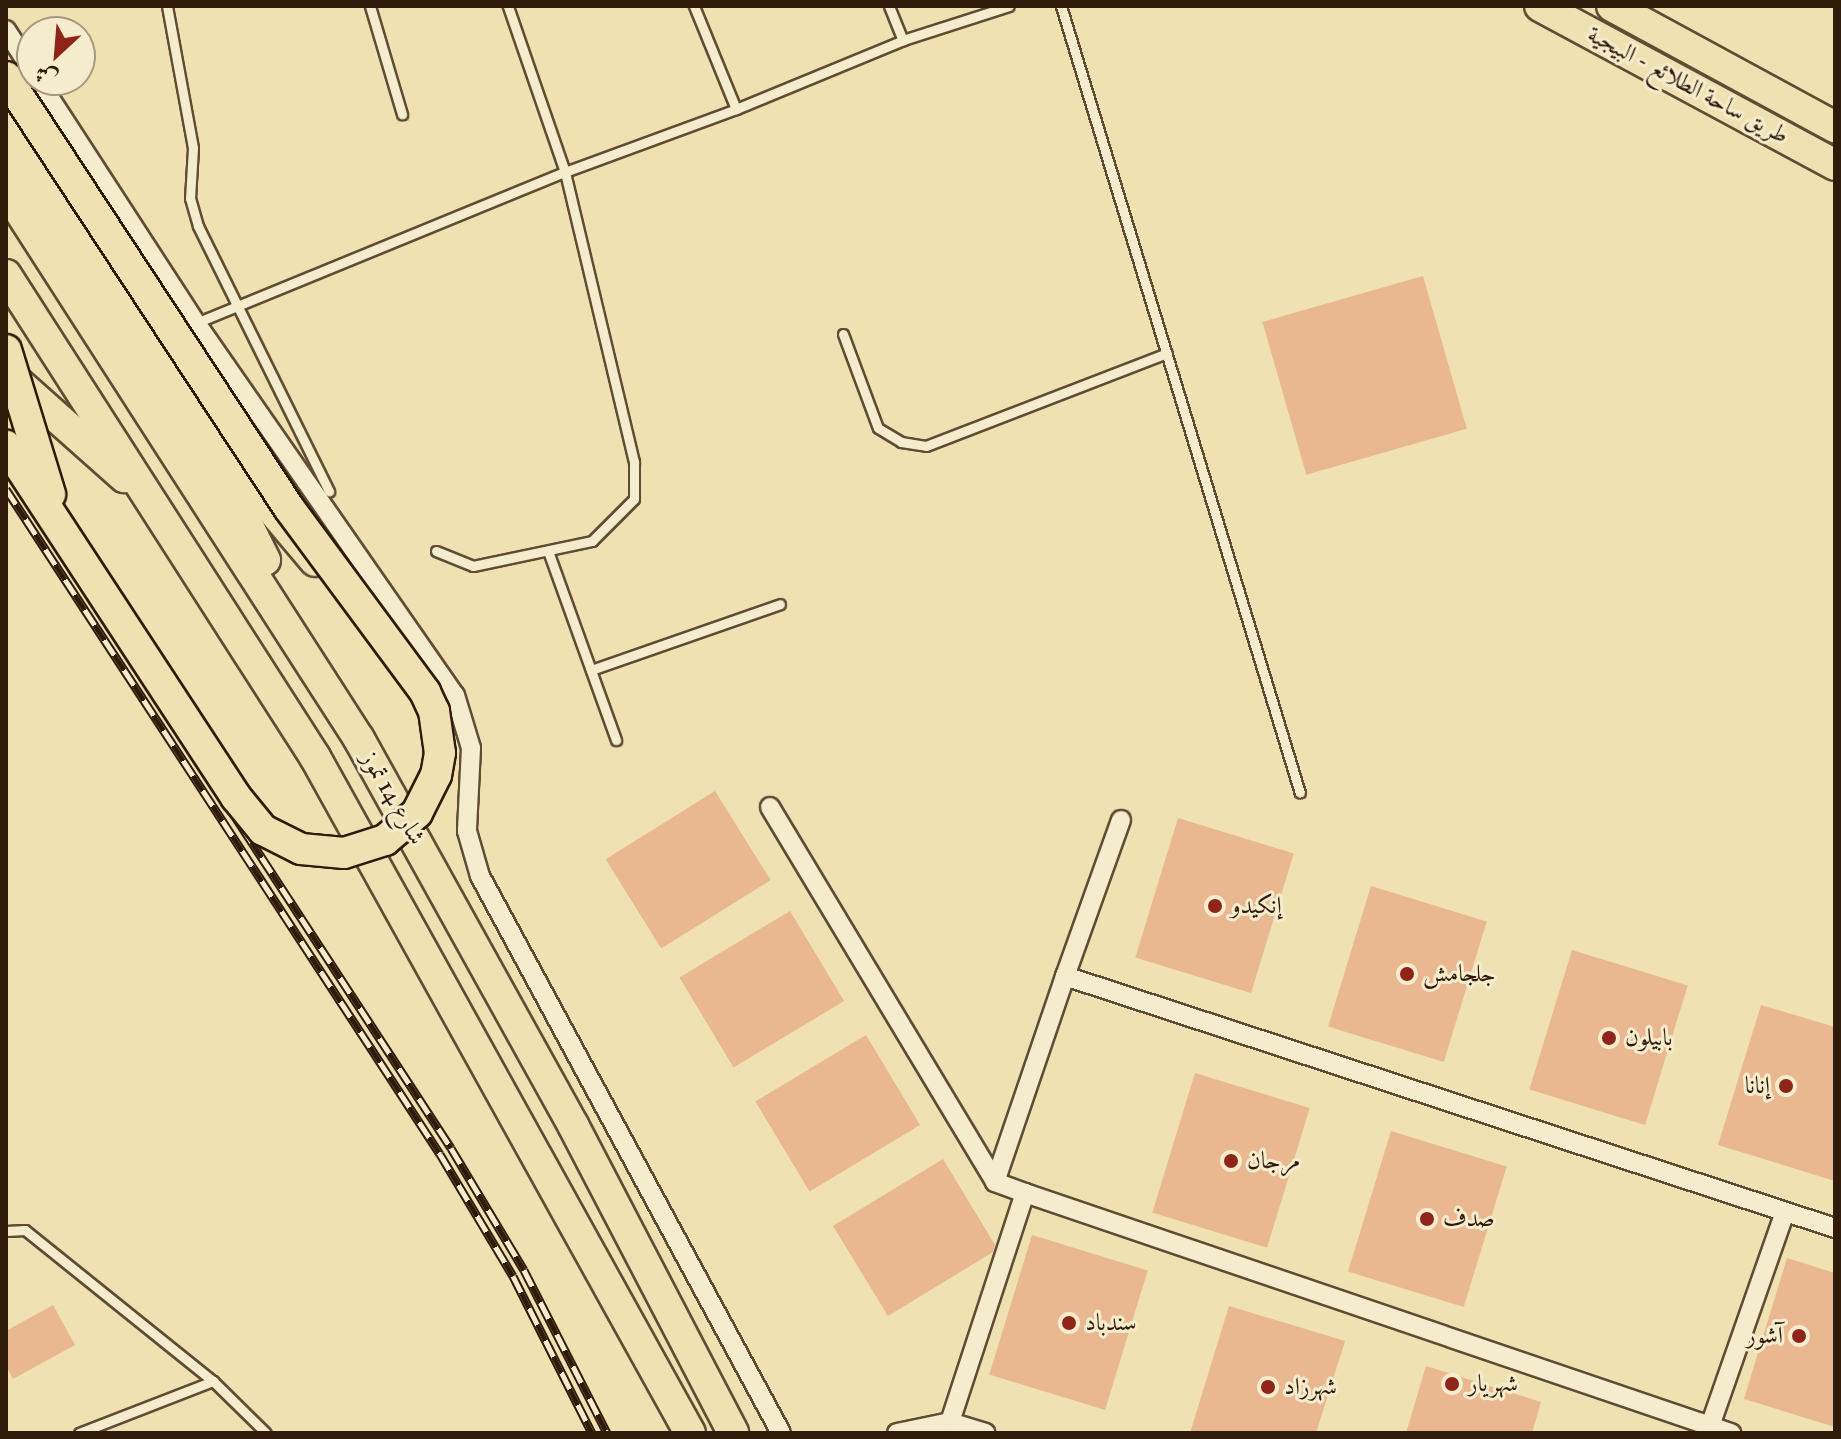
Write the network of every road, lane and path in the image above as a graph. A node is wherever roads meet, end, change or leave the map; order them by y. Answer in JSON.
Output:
{"nodes":[{"id":1,"x":167,"y":6,"type":"edge"},
{"id":2,"x":370,"y":6,"type":"edge"},
{"id":3,"x":508,"y":6,"type":"edge"},
{"id":4,"x":694,"y":6,"type":"edge"},
{"id":5,"x":889,"y":6,"type":"edge"},
{"id":6,"x":1009,"y":6,"type":"edge"},
{"id":7,"x":1061,"y":6,"type":"edge"},
{"id":8,"x":1540,"y":6,"type":"edge"},
{"id":9,"x":1612,"y":6,"type":"edge"},
{"id":10,"x":903,"y":40,"type":"junction"},
{"id":11,"x":6,"y":77,"type":"edge"},
{"id":12,"x":48,"y":96,"type":"edge"},
{"id":13,"x":736,"y":109,"type":"junction"},
{"id":14,"x":6,"y":111,"type":"edge"},
{"id":15,"x":402,"y":114,"type":"dead end"},
{"id":16,"x":1835,"y":127,"type":"edge"},
{"id":17,"x":6,"y":150,"type":"edge"},
{"id":18,"x":1835,"y":165,"type":"edge"},
{"id":19,"x":565,"y":172,"type":"junction"},
{"id":20,"x":6,"y":190,"type":"edge"},
{"id":21,"x":6,"y":275,"type":"edge"},
{"id":22,"x":235,"y":307,"type":"junction"},
{"id":23,"x":196,"y":323,"type":"junction"},
{"id":24,"x":843,"y":334,"type":"dead end"},
{"id":25,"x":6,"y":350,"type":"edge"},
{"id":26,"x":1167,"y":353,"type":"junction"},
{"id":27,"x":6,"y":372,"type":"edge"},
{"id":28,"x":6,"y":445,"type":"edge"},
{"id":29,"x":329,"y":491,"type":"dead end"},
{"id":30,"x":176,"y":535,"type":"junction"},
{"id":31,"x":436,"y":551,"type":"dead end"},
{"id":32,"x":548,"y":551,"type":"junction"},
{"id":33,"x":87,"y":569,"type":"junction"},
{"id":34,"x":780,"y":604,"type":"dead end"},
{"id":35,"x":386,"y":634,"type":"junction"},
{"id":36,"x":591,"y":670,"type":"junction"},
{"id":37,"x":329,"y":691,"type":"junction"},
{"id":38,"x":616,"y":740,"type":"dead end"},
{"id":39,"x":1300,"y":793,"type":"dead end"},
{"id":40,"x":770,"y":807,"type":"dead end"},
{"id":41,"x":1121,"y":820,"type":"dead end"},
{"id":42,"x":1065,"y":976,"type":"junction"},
{"id":43,"x":995,"y":1182,"type":"junction"},
{"id":44,"x":1025,"y":1193,"type":"junction"},
{"id":45,"x":1785,"y":1212,"type":"junction"},
{"id":46,"x":1835,"y":1228,"type":"edge"},
{"id":47,"x":6,"y":1231,"type":"edge"},
{"id":48,"x":213,"y":1381,"type":"junction"},
{"id":49,"x":950,"y":1422,"type":"junction"},
{"id":50,"x":1710,"y":1426,"type":"junction"},
{"id":51,"x":79,"y":1433,"type":"edge"},
{"id":52,"x":266,"y":1433,"type":"edge"},
{"id":53,"x":690,"y":1433,"type":"edge"},
{"id":54,"x":733,"y":1433,"type":"edge"},
{"id":55,"x":781,"y":1433,"type":"edge"},
{"id":56,"x":897,"y":1433,"type":"edge"},
{"id":57,"x":985,"y":1433,"type":"edge"},
{"id":58,"x":1731,"y":1433,"type":"edge"}],
"edges":[{"from":1,"to":22,"type":"lane"},
{"from":2,"to":15,"type":"lane"},
{"from":3,"to":19,"type":"lane"},
{"from":4,"to":13,"type":"lane"},
{"from":5,"to":10,"type":"lane"},
{"from":6,"to":10,"type":"lane"},
{"from":7,"to":26,"type":"lane"},
{"from":8,"to":18,"type":"main road","name":"طريق ساحة الطلائع - البيجية"},
{"from":9,"to":16,"type":"main road","name":"طريق ساحة الطلائع - البيجية"},
{"from":10,"to":13,"type":"lane"},
{"from":11,"to":35,"type":"main road","bridge":true},
{"from":12,"to":23,"type":"street"},
{"from":13,"to":19,"type":"lane"},
{"from":14,"to":35,"type":"main road","bridge":true},
{"from":17,"to":37,"type":"main road"},
{"from":19,"to":22,"type":"lane"},
{"from":19,"to":32,"type":"lane"},
{"from":20,"to":37,"type":"main road","name":"شارع 14 تموز"},
{"from":21,"to":30,"type":"main road","name":"شارع 14 تموز"},
{"from":22,"to":23,"type":"lane"},
{"from":22,"to":29,"type":"lane"},
{"from":23,"to":55,"type":"street"},
{"from":24,"to":26,"type":"lane"},
{"from":25,"to":33,"type":"main road","bridge":true},
{"from":26,"to":39,"type":"lane"},
{"from":27,"to":30,"type":"main road"},
{"from":28,"to":33,"type":"main road","bridge":true},
{"from":30,"to":53,"type":"main road","name":"شارع 14 تموز"},
{"from":31,"to":32,"type":"lane"},
{"from":32,"to":36,"type":"lane"},
{"from":33,"to":35,"type":"main road","bridge":true},
{"from":34,"to":36,"type":"lane"},
{"from":36,"to":38,"type":"lane"},
{"from":37,"to":54,"type":"main road","name":"شارع 14 تموز"},
{"from":40,"to":43,"type":"street"},
{"from":41,"to":42,"type":"street"},
{"from":42,"to":43,"type":"street"},
{"from":42,"to":45,"type":"street"},
{"from":43,"to":44,"type":"street"},
{"from":44,"to":49,"type":"street"},
{"from":44,"to":50,"type":"street"},
{"from":45,"to":46,"type":"street"},
{"from":45,"to":50,"type":"street"},
{"from":47,"to":48,"type":"lane"},
{"from":48,"to":51,"type":"lane"},
{"from":48,"to":52,"type":"lane"},
{"from":49,"to":56,"type":"street"},
{"from":49,"to":57,"type":"street"},
{"from":50,"to":58,"type":"street"}]}
